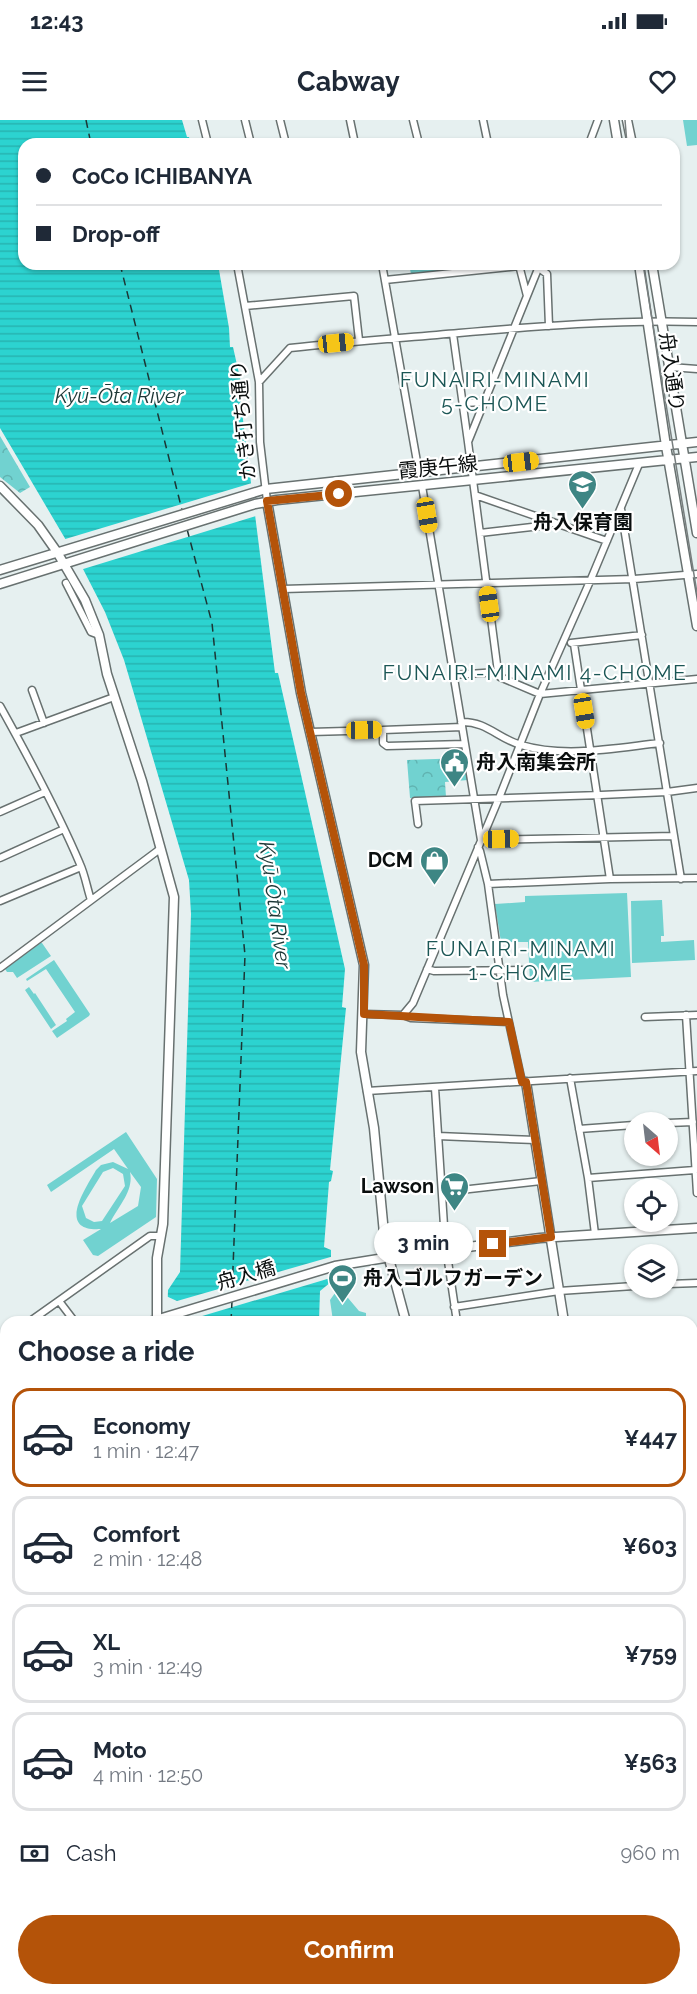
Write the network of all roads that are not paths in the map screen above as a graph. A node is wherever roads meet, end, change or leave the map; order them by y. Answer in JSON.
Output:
{"nodes":[{"id":1,"x":202,"y":120,"type":"edge"},
{"id":2,"x":245,"y":120,"type":"edge"},
{"id":3,"x":280,"y":120,"type":"edge"},
{"id":4,"x":350,"y":120,"type":"edge"},
{"id":5,"x":413,"y":120,"type":"edge"},
{"id":6,"x":483,"y":120,"type":"edge"},
{"id":7,"x":598,"y":120,"type":"edge"},
{"id":8,"x":614,"y":120,"type":"edge"},
{"id":9,"x":627,"y":120,"type":"edge"},
{"id":10,"x":206,"y":138,"type":"edge"},
{"id":11,"x":250,"y":138,"type":"edge"},
{"id":12,"x":284,"y":138,"type":"edge"},
{"id":13,"x":354,"y":138,"type":"edge"},
{"id":14,"x":418,"y":138,"type":"edge"},
{"id":15,"x":487,"y":138,"type":"edge"},
{"id":16,"x":591,"y":138,"type":"edge"},
{"id":17,"x":617,"y":138,"type":"edge"},
{"id":18,"x":631,"y":138,"type":"edge"},
{"id":19,"x":238,"y":270,"type":"edge"},
{"id":20,"x":383,"y":270,"type":"edge"},
{"id":21,"x":474,"y":270,"type":"edge"},
{"id":22,"x":520,"y":270,"type":"edge"},
{"id":23,"x":537,"y":270,"type":"edge"},
{"id":24,"x":543,"y":270,"type":"edge"},
{"id":25,"x":640,"y":270,"type":"edge"},
{"id":26,"x":653,"y":270,"type":"edge"},
{"id":27,"x":385,"y":280,"type":"junction"},
{"id":28,"x":527,"y":296,"type":"junction"},
{"id":29,"x":244,"y":306,"type":"junction"},
{"id":30,"x":648,"y":321,"type":"junction"},
{"id":31,"x":662,"y":322,"type":"junction"},
{"id":32,"x":697,"y":322,"type":"edge"},
{"id":33,"x":549,"y":326,"type":"junction"},
{"id":34,"x":514,"y":328,"type":"junction"},
{"id":35,"x":453,"y":333,"type":"junction"},
{"id":36,"x":396,"y":338,"type":"junction"},
{"id":37,"x":359,"y":340,"type":"junction"},
{"id":38,"x":669,"y":367,"type":"junction"},
{"id":39,"x":697,"y":369,"type":"edge"},
{"id":40,"x":259,"y":382,"type":"junction"},
{"id":41,"x":485,"y":402,"type":"junction"},
{"id":42,"x":463,"y":403,"type":"junction"},
{"id":43,"x":468,"y":442,"type":"junction"},
{"id":44,"x":697,"y":442,"type":"edge"},
{"id":45,"x":682,"y":444,"type":"junction"},
{"id":46,"x":666,"y":446,"type":"junction"},
{"id":47,"x":697,"y":457,"type":"edge"},
{"id":48,"x":685,"y":458,"type":"junction"},
{"id":49,"x":669,"y":460,"type":"junction"},
{"id":50,"x":639,"y":464,"type":"junction"},
{"id":51,"x":471,"y":468,"type":"junction"},
{"id":52,"x":419,"y":473,"type":"junction"},
{"id":53,"x":473,"y":480,"type":"junction"},
{"id":54,"x":0,"y":486,"type":"edge"},
{"id":55,"x":422,"y":486,"type":"junction"},
{"id":56,"x":266,"y":489,"type":"junction"},
{"id":57,"x":475,"y":495,"type":"junction"},
{"id":58,"x":267,"y":501,"type":"junction"},
{"id":59,"x":621,"y":509,"type":"junction"},
{"id":60,"x":554,"y":522,"type":"junction"},
{"id":61,"x":480,"y":533,"type":"junction"},
{"id":62,"x":697,"y":533,"type":"edge"},
{"id":63,"x":607,"y":541,"type":"junction"},
{"id":64,"x":57,"y":552,"type":"junction"},
{"id":65,"x":64,"y":564,"type":"junction"},
{"id":66,"x":0,"y":570,"type":"edge"},
{"id":67,"x":693,"y":574,"type":"edge"},
{"id":68,"x":591,"y":579,"type":"junction"},
{"id":69,"x":634,"y":579,"type":"junction"},
{"id":70,"x":485,"y":582,"type":"junction"},
{"id":71,"x":66,"y":583,"type":"dead end"},
{"id":72,"x":437,"y":583,"type":"junction"},
{"id":73,"x":0,"y":584,"type":"edge"},
{"id":74,"x":283,"y":589,"type":"junction"},
{"id":75,"x":697,"y":626,"type":"edge"},
{"id":76,"x":99,"y":635,"type":"junction"},
{"id":77,"x":642,"y":635,"type":"junction"},
{"id":78,"x":564,"y":640,"type":"junction"},
{"id":79,"x":574,"y":644,"type":"junction"},
{"id":80,"x":498,"y":672,"type":"junction"},
{"id":81,"x":453,"y":675,"type":"junction"},
{"id":82,"x":697,"y":679,"type":"edge"},
{"id":83,"x":650,"y":684,"type":"junction"},
{"id":84,"x":32,"y":690,"type":"dead end"},
{"id":85,"x":581,"y":692,"type":"junction"},
{"id":86,"x":540,"y":694,"type":"junction"},
{"id":87,"x":114,"y":697,"type":"junction"},
{"id":88,"x":1,"y":709,"type":"edge"},
{"id":89,"x":44,"y":723,"type":"junction"},
{"id":90,"x":462,"y":725,"type":"junction"},
{"id":91,"x":383,"y":730,"type":"junction"},
{"id":92,"x":310,"y":732,"type":"junction"},
{"id":93,"x":16,"y":733,"type":"junction"},
{"id":94,"x":660,"y":743,"type":"junction"},
{"id":95,"x":465,"y":744,"type":"junction"},
{"id":96,"x":520,"y":745,"type":"junction"},
{"id":97,"x":590,"y":750,"type":"junction"},
{"id":98,"x":697,"y":788,"type":"edge"},
{"id":99,"x":45,"y":792,"type":"junction"},
{"id":100,"x":667,"y":792,"type":"junction"},
{"id":101,"x":596,"y":796,"type":"junction"},
{"id":102,"x":499,"y":798,"type":"junction"},
{"id":103,"x":473,"y":799,"type":"junction"},
{"id":104,"x":1,"y":810,"type":"edge"},
{"id":105,"x":418,"y":824,"type":"dead end"},
{"id":106,"x":64,"y":829,"type":"junction"},
{"id":107,"x":674,"y":836,"type":"junction"},
{"id":108,"x":603,"y":837,"type":"junction"},
{"id":109,"x":481,"y":840,"type":"junction"},
{"id":110,"x":477,"y":847,"type":"junction"},
{"id":111,"x":160,"y":849,"type":"junction"},
{"id":112,"x":0,"y":858,"type":"edge"},
{"id":113,"x":81,"y":867,"type":"junction"},
{"id":114,"x":697,"y":878,"type":"edge"},
{"id":115,"x":610,"y":879,"type":"junction"},
{"id":116,"x":681,"y":879,"type":"junction"},
{"id":117,"x":488,"y":884,"type":"junction"},
{"id":118,"x":91,"y":900,"type":"junction"},
{"id":119,"x":0,"y":901,"type":"edge"},
{"id":120,"x":0,"y":968,"type":"edge"},
{"id":121,"x":427,"y":969,"type":"junction"},
{"id":122,"x":522,"y":970,"type":"dead end"},
{"id":123,"x":500,"y":971,"type":"junction"},
{"id":124,"x":364,"y":1014,"type":"junction"},
{"id":125,"x":686,"y":1015,"type":"junction"},
{"id":126,"x":697,"y":1015,"type":"edge"},
{"id":127,"x":403,"y":1016,"type":"junction"},
{"id":128,"x":645,"y":1017,"type":"dead end"},
{"id":129,"x":509,"y":1022,"type":"junction"},
{"id":130,"x":694,"y":1071,"type":"edge"},
{"id":131,"x":570,"y":1078,"type":"junction"},
{"id":132,"x":524,"y":1082,"type":"junction"},
{"id":133,"x":435,"y":1088,"type":"junction"},
{"id":134,"x":367,"y":1091,"type":"junction"},
{"id":135,"x":693,"y":1122,"type":"junction"},
{"id":136,"x":678,"y":1123,"type":"edge"},
{"id":137,"x":624,"y":1126,"type":"edge"},
{"id":138,"x":579,"y":1129,"type":"junction"},
{"id":139,"x":438,"y":1137,"type":"junction"},
{"id":140,"x":535,"y":1140,"type":"junction"},
{"id":141,"x":695,"y":1170,"type":"junction"},
{"id":142,"x":588,"y":1178,"type":"junction"},
{"id":143,"x":541,"y":1181,"type":"junction"},
{"id":144,"x":442,"y":1192,"type":"junction"},
{"id":145,"x":697,"y":1193,"type":"edge"},
{"id":146,"x":697,"y":1227,"type":"edge"},
{"id":147,"x":595,"y":1234,"type":"junction"},
{"id":148,"x":161,"y":1236,"type":"junction"},
{"id":149,"x":551,"y":1237,"type":"junction"},
{"id":150,"x":446,"y":1250,"type":"junction"},
{"id":151,"x":389,"y":1257,"type":"junction"},
{"id":152,"x":697,"y":1282,"type":"edge"},
{"id":153,"x":678,"y":1283,"type":"edge"},
{"id":154,"x":624,"y":1287,"type":"edge"},
{"id":155,"x":559,"y":1291,"type":"junction"},
{"id":156,"x":59,"y":1301,"type":"junction"},
{"id":157,"x":454,"y":1307,"type":"junction"},
{"id":158,"x":38,"y":1316,"type":"edge"},
{"id":159,"x":70,"y":1316,"type":"edge"},
{"id":160,"x":157,"y":1316,"type":"edge"},
{"id":161,"x":167,"y":1316,"type":"edge"},
{"id":162,"x":404,"y":1316,"type":"edge"},
{"id":163,"x":456,"y":1316,"type":"edge"},
{"id":164,"x":563,"y":1316,"type":"edge"}],
"edges":[{"from":1,"to":10,"type":"street"},
{"from":2,"to":11,"type":"street"},
{"from":3,"to":12,"type":"street"},
{"from":4,"to":13,"type":"street"},
{"from":5,"to":14,"type":"street"},
{"from":6,"to":15,"type":"street"},
{"from":7,"to":16,"type":"street"},
{"from":8,"to":17,"type":"street"},
{"from":9,"to":18,"type":"street"},
{"from":19,"to":29,"type":"street","name":"かき打ち通り"},
{"from":20,"to":27,"type":"street"},
{"from":21,"to":27,"type":"street"},
{"from":22,"to":28,"type":"street"},
{"from":23,"to":28,"type":"street"},
{"from":24,"to":33,"type":"street"},
{"from":25,"to":30,"type":"street","name":"舟入通り"},
{"from":26,"to":31,"type":"street","name":"舟入通り"},
{"from":27,"to":36,"type":"street"},
{"from":28,"to":34,"type":"street"},
{"from":29,"to":37,"type":"street"},
{"from":29,"to":40,"type":"street","name":"かき打ち通り"},
{"from":30,"to":31,"type":"street"},
{"from":30,"to":33,"type":"street"},
{"from":30,"to":46,"type":"street","name":"舟入通り"},
{"from":31,"to":32,"type":"street"},
{"from":31,"to":38,"type":"street","name":"舟入通り"},
{"from":33,"to":34,"type":"street"},
{"from":34,"to":35,"type":"street"},
{"from":34,"to":41,"type":"street"},
{"from":35,"to":36,"type":"street"},
{"from":35,"to":42,"type":"street"},
{"from":36,"to":37,"type":"street"},
{"from":36,"to":52,"type":"street"},
{"from":37,"to":40,"type":"street"},
{"from":38,"to":39,"type":"street"},
{"from":38,"to":45,"type":"street","name":"舟入通り"},
{"from":40,"to":56,"type":"street","name":"かき打ち通り"},
{"from":41,"to":42,"type":"street"},
{"from":41,"to":43,"type":"street"},
{"from":42,"to":43,"type":"street"},
{"from":43,"to":51,"type":"street"},
{"from":44,"to":45,"type":"street"},
{"from":45,"to":46,"type":"street"},
{"from":45,"to":48,"type":"street","name":"舟入通り"},
{"from":46,"to":49,"type":"street","name":"舟入通り"},
{"from":46,"to":51,"type":"street"},
{"from":47,"to":48,"type":"street","name":"霞庚午線"},
{"from":48,"to":49,"type":"street","name":"霞庚午線"},
{"from":48,"to":62,"type":"street","name":"舟入通り"},
{"from":49,"to":50,"type":"street","name":"霞庚午線"},
{"from":49,"to":67,"type":"street","name":"舟入通り"},
{"from":50,"to":53,"type":"street","name":"霞庚午線"},
{"from":50,"to":59,"type":"street"},
{"from":51,"to":52,"type":"street"},
{"from":51,"to":53,"type":"street"},
{"from":52,"to":56,"type":"street"},
{"from":53,"to":55,"type":"street","name":"霞庚午線"},
{"from":53,"to":57,"type":"street"},
{"from":54,"to":64,"type":"street"},
{"from":55,"to":58,"type":"street","name":"霞庚午線"},
{"from":55,"to":72,"type":"street"},
{"from":56,"to":58,"type":"street","name":"かき打ち通り"},
{"from":56,"to":64,"type":"street"},
{"from":57,"to":60,"type":"street"},
{"from":57,"to":61,"type":"street"},
{"from":58,"to":65,"type":"street","name":"霞庚午線"},
{"from":58,"to":74,"type":"street"},
{"from":59,"to":63,"type":"street"},
{"from":59,"to":69,"type":"street"},
{"from":60,"to":61,"type":"street"},
{"from":60,"to":63,"type":"street"},
{"from":61,"to":70,"type":"street"},
{"from":63,"to":68,"type":"street"},
{"from":64,"to":65,"type":"street"},
{"from":64,"to":66,"type":"street"},
{"from":65,"to":73,"type":"street"},
{"from":65,"to":76,"type":"street"},
{"from":67,"to":69,"type":"street"},
{"from":67,"to":75,"type":"street","name":"舟入通り"},
{"from":68,"to":69,"type":"street"},
{"from":68,"to":70,"type":"street"},
{"from":68,"to":78,"type":"street"},
{"from":69,"to":77,"type":"street"},
{"from":70,"to":72,"type":"street"},
{"from":70,"to":80,"type":"street"},
{"from":71,"to":76,"type":"street"},
{"from":72,"to":74,"type":"street"},
{"from":72,"to":81,"type":"street"},
{"from":74,"to":92,"type":"street"},
{"from":76,"to":87,"type":"street"},
{"from":77,"to":79,"type":"street"},
{"from":77,"to":83,"type":"street"},
{"from":78,"to":79,"type":"street"},
{"from":78,"to":86,"type":"street"},
{"from":79,"to":85,"type":"street"},
{"from":80,"to":81,"type":"street"},
{"from":80,"to":86,"type":"street"},
{"from":81,"to":90,"type":"street"},
{"from":82,"to":83,"type":"street"},
{"from":83,"to":85,"type":"street"},
{"from":83,"to":94,"type":"street"},
{"from":84,"to":89,"type":"street"},
{"from":85,"to":86,"type":"street"},
{"from":85,"to":97,"type":"street"},
{"from":86,"to":96,"type":"street"},
{"from":87,"to":89,"type":"street"},
{"from":87,"to":111,"type":"street"},
{"from":88,"to":93,"type":"street"},
{"from":89,"to":93,"type":"street"},
{"from":90,"to":91,"type":"street"},
{"from":90,"to":95,"type":"street"},
{"from":90,"to":96,"type":"street"},
{"from":91,"to":92,"type":"street"},
{"from":91,"to":95,"type":"street"},
{"from":92,"to":124,"type":"street"},
{"from":93,"to":99,"type":"street"},
{"from":94,"to":97,"type":"street"},
{"from":94,"to":100,"type":"street"},
{"from":95,"to":103,"type":"street"},
{"from":96,"to":97,"type":"street"},
{"from":96,"to":102,"type":"street"},
{"from":97,"to":101,"type":"street"},
{"from":98,"to":100,"type":"street"},
{"from":99,"to":104,"type":"street"},
{"from":99,"to":106,"type":"street"},
{"from":100,"to":101,"type":"street"},
{"from":100,"to":107,"type":"street"},
{"from":101,"to":102,"type":"street"},
{"from":101,"to":108,"type":"street"},
{"from":102,"to":103,"type":"street"},
{"from":102,"to":109,"type":"street"},
{"from":103,"to":105,"type":"street"},
{"from":103,"to":109,"type":"street"},
{"from":106,"to":112,"type":"street"},
{"from":106,"to":113,"type":"street"},
{"from":107,"to":108,"type":"street"},
{"from":107,"to":116,"type":"street"},
{"from":108,"to":109,"type":"street"},
{"from":108,"to":115,"type":"street"},
{"from":109,"to":110,"type":"street"},
{"from":110,"to":117,"type":"street"},
{"from":110,"to":121,"type":"street"},
{"from":111,"to":118,"type":"street"},
{"from":111,"to":148,"type":"street"},
{"from":113,"to":118,"type":"street"},
{"from":113,"to":119,"type":"street"},
{"from":114,"to":116,"type":"street"},
{"from":115,"to":116,"type":"street"},
{"from":115,"to":117,"type":"street"},
{"from":117,"to":123,"type":"street"},
{"from":118,"to":120,"type":"street"},
{"from":121,"to":123,"type":"street"},
{"from":121,"to":127,"type":"street"},
{"from":122,"to":123,"type":"street"},
{"from":123,"to":129,"type":"street"},
{"from":124,"to":127,"type":"street"},
{"from":124,"to":134,"type":"street"},
{"from":125,"to":126,"type":"street"},
{"from":125,"to":128,"type":"street"},
{"from":125,"to":130,"type":"street"},
{"from":127,"to":129,"type":"street"},
{"from":129,"to":132,"type":"street"},
{"from":130,"to":131,"type":"street"},
{"from":130,"to":135,"type":"street"},
{"from":131,"to":132,"type":"street"},
{"from":131,"to":138,"type":"street"},
{"from":132,"to":133,"type":"street"},
{"from":132,"to":140,"type":"street"},
{"from":133,"to":134,"type":"street"},
{"from":133,"to":139,"type":"street"},
{"from":134,"to":151,"type":"street"},
{"from":135,"to":136,"type":"street"},
{"from":135,"to":141,"type":"street"},
{"from":137,"to":138,"type":"street"},
{"from":138,"to":142,"type":"street"},
{"from":139,"to":140,"type":"street"},
{"from":139,"to":144,"type":"street"},
{"from":140,"to":143,"type":"street"},
{"from":141,"to":142,"type":"street"},
{"from":141,"to":145,"type":"street"},
{"from":142,"to":147,"type":"street"},
{"from":143,"to":144,"type":"street"},
{"from":143,"to":149,"type":"street"},
{"from":144,"to":150,"type":"street"},
{"from":146,"to":147,"type":"street","name":"舟入橋"},
{"from":147,"to":149,"type":"street","name":"舟入橋"},
{"from":148,"to":156,"type":"street"},
{"from":148,"to":160,"type":"street"},
{"from":149,"to":150,"type":"street","name":"舟入橋"},
{"from":149,"to":155,"type":"street"},
{"from":150,"to":151,"type":"street","name":"舟入橋"},
{"from":150,"to":157,"type":"street"},
{"from":151,"to":161,"type":"street","name":"舟入橋"},
{"from":151,"to":162,"type":"street"},
{"from":152,"to":153,"type":"street"},
{"from":154,"to":155,"type":"street"},
{"from":155,"to":157,"type":"street"},
{"from":155,"to":164,"type":"street"},
{"from":156,"to":158,"type":"street"},
{"from":156,"to":159,"type":"street"},
{"from":157,"to":163,"type":"street"}]}
